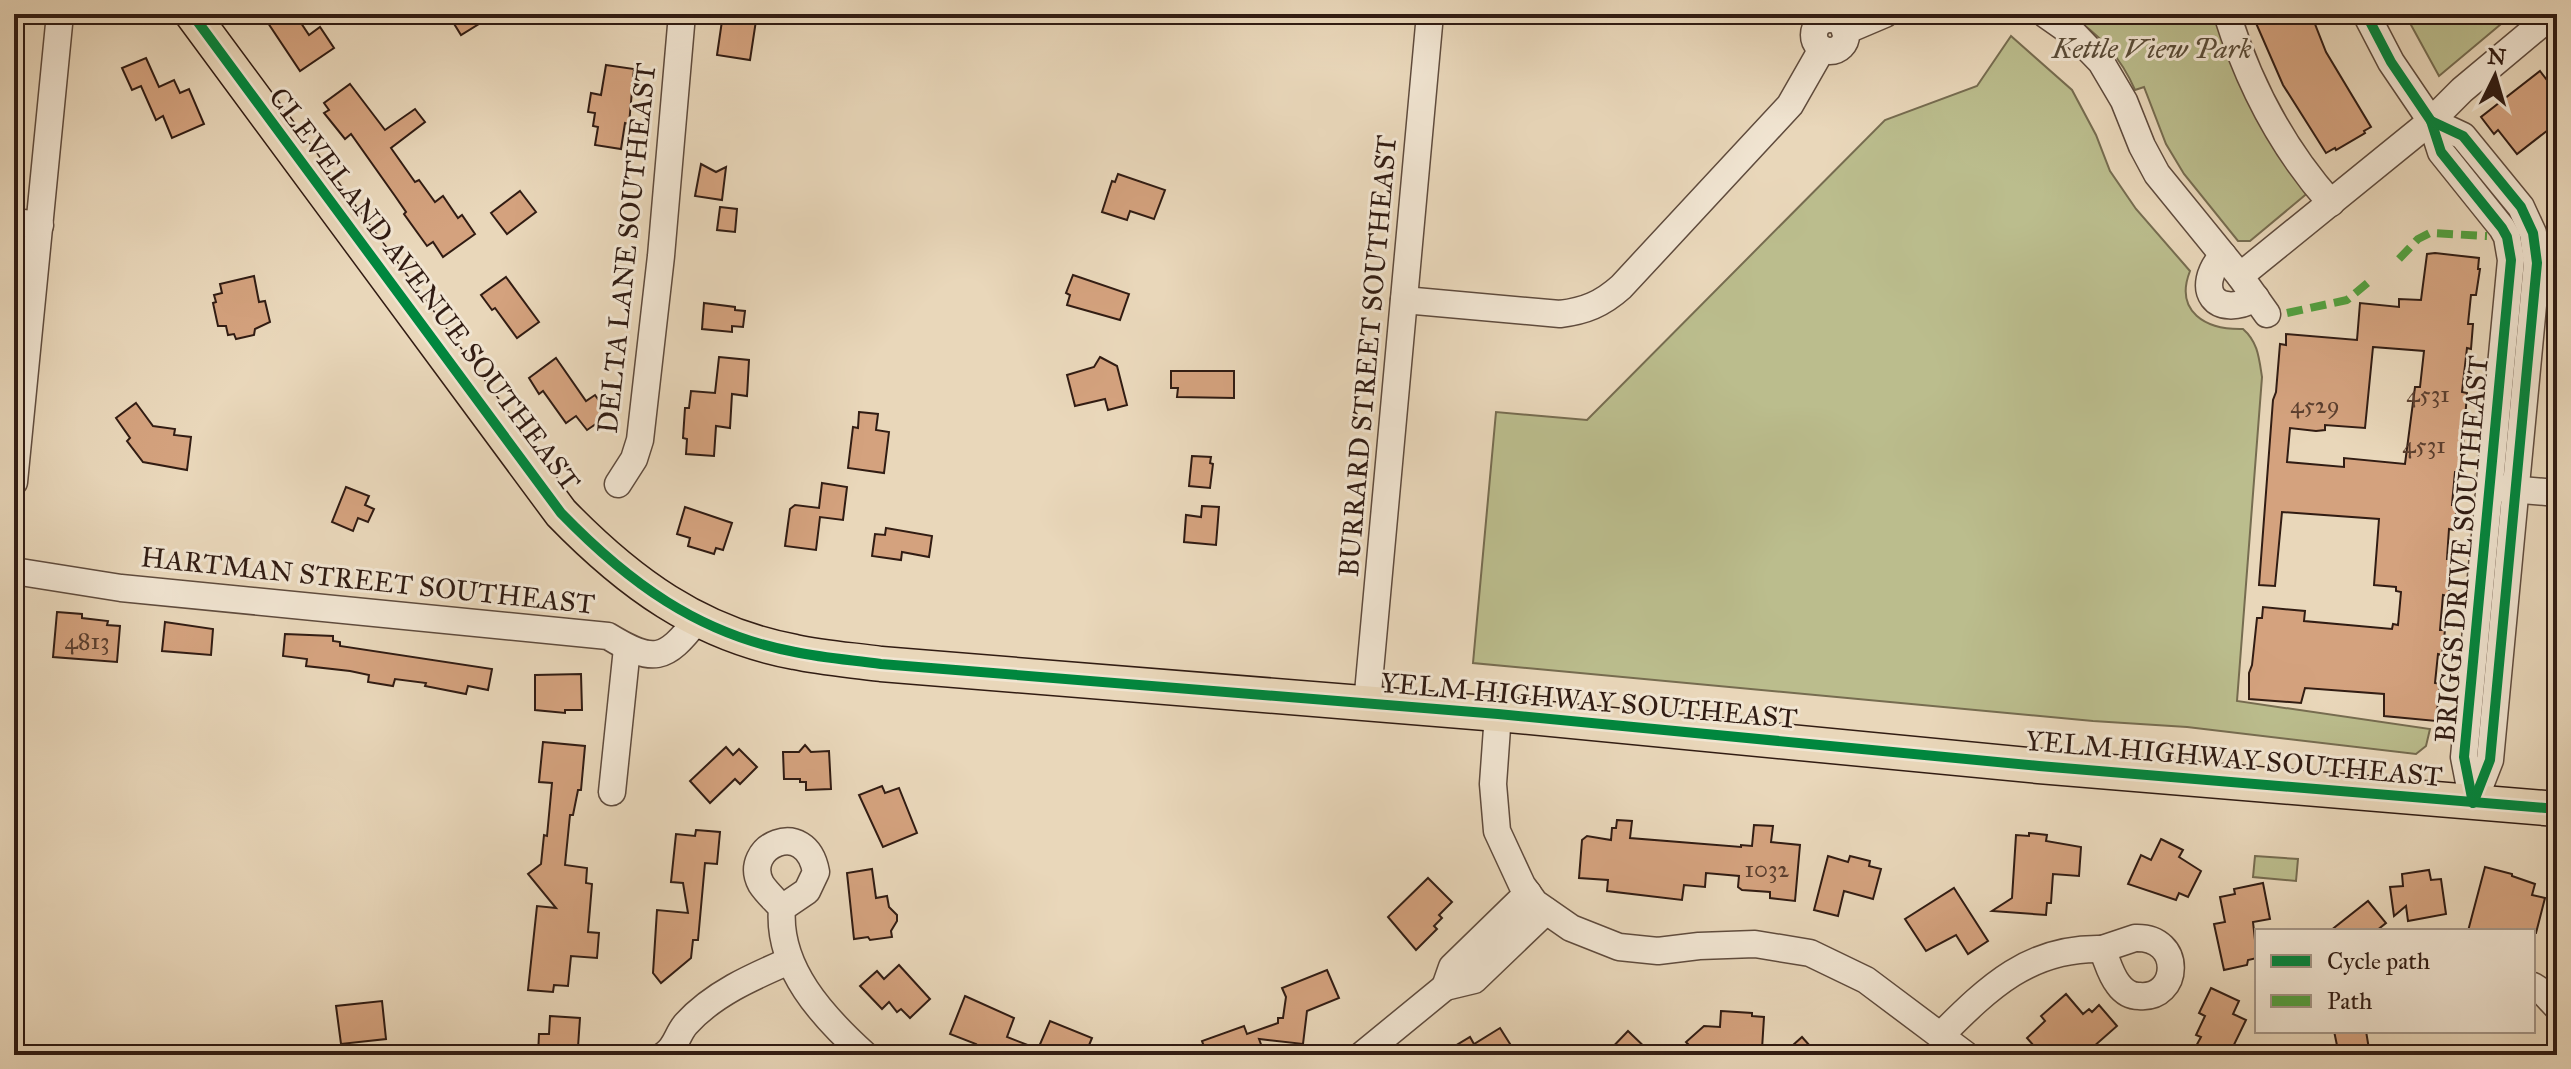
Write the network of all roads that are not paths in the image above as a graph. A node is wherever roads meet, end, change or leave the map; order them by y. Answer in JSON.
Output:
{"nodes":[{"id":1,"x":60,"y":14,"type":"edge"},
{"id":2,"x":192,"y":14,"type":"edge"},
{"id":3,"x":682,"y":14,"type":"edge"},
{"id":4,"x":1430,"y":14,"type":"edge"},
{"id":5,"x":1885,"y":14,"type":"edge"},
{"id":6,"x":2045,"y":14,"type":"edge"},
{"id":7,"x":2227,"y":14,"type":"edge"},
{"id":8,"x":2366,"y":14,"type":"edge"},
{"id":9,"x":2553,"y":14,"type":"edge"},
{"id":10,"x":1814,"y":18,"type":"edge"},
{"id":11,"x":1845,"y":31,"type":"junction"},
{"id":12,"x":1822,"y":49,"type":"junction"},
{"id":13,"x":2431,"y":121,"type":"junction"},
{"id":14,"x":2331,"y":203,"type":"junction"},
{"id":15,"x":27,"y":224,"type":"edge"},
{"id":16,"x":2223,"y":255,"type":"junction"},
{"id":17,"x":2240,"y":276,"type":"junction"},
{"id":18,"x":1404,"y":300,"type":"junction"},
{"id":19,"x":14,"y":482,"type":"edge"},
{"id":20,"x":618,"y":484,"type":"dead end"},
{"id":21,"x":2504,"y":488,"type":"junction"},
{"id":22,"x":2557,"y":493,"type":"edge"},
{"id":23,"x":14,"y":571,"type":"edge"},
{"id":24,"x":633,"y":580,"type":"joint"},
{"id":25,"x":697,"y":620,"type":"junction"},
{"id":26,"x":627,"y":648,"type":"junction"},
{"id":27,"x":1367,"y":704,"type":"junction"},
{"id":28,"x":1498,"y":714,"type":"junction"},
{"id":29,"x":612,"y":792,"type":"dead end"},
{"id":30,"x":2473,"y":803,"type":"junction"},
{"id":31,"x":2557,"y":809,"type":"edge"},
{"id":32,"x":1537,"y":902,"type":"junction"},
{"id":33,"x":782,"y":908,"type":"dead end"},
{"id":34,"x":2102,"y":949,"type":"dead end"},
{"id":35,"x":789,"y":961,"type":"junction"},
{"id":36,"x":2535,"y":987,"type":"edge"},
{"id":37,"x":2557,"y":1007,"type":"edge"},
{"id":38,"x":1941,"y":1035,"type":"junction"},
{"id":39,"x":669,"y":1054,"type":"edge"},
{"id":40,"x":865,"y":1055,"type":"edge"},
{"id":41,"x":1362,"y":1055,"type":"edge"},
{"id":42,"x":1966,"y":1055,"type":"edge"}],
"edges":[{"from":1,"to":15,"type":"street"},
{"from":2,"to":24,"type":"main road","name":"CLEVELAND AVENUE SOUTHEAST"},
{"from":3,"to":20,"type":"street","name":"DELTA LANE SOUTHEAST"},
{"from":4,"to":18,"type":"street","name":"BURRARD STREET SOUTHEAST"},
{"from":5,"to":11,"type":"street"},
{"from":6,"to":16,"type":"street"},
{"from":7,"to":14,"type":"street"},
{"from":8,"to":13,"type":"street","name":"BRIGGS DRIVE SOUTHEAST"},
{"from":9,"to":13,"type":"street"},
{"from":10,"to":11,"type":"street"},
{"from":10,"to":12,"type":"street"},
{"from":11,"to":12,"type":"street"},
{"from":12,"to":18,"type":"street"},
{"from":13,"to":14,"type":"street"},
{"from":13,"to":21,"type":"street","name":"BRIGGS DRIVE SOUTHEAST"},
{"from":14,"to":17,"type":"street"},
{"from":15,"to":19,"type":"street"},
{"from":16,"to":17,"type":"street"},
{"from":16,"to":17,"type":"street"},
{"from":18,"to":27,"type":"street","name":"BURRARD STREET SOUTHEAST"},
{"from":21,"to":22,"type":"street"},
{"from":21,"to":30,"type":"street","name":"BRIGGS DRIVE SOUTHEAST"},
{"from":23,"to":26,"type":"street","name":"HARTMAN STREET SOUTHEAST"},
{"from":24,"to":25,"type":"main road","name":"YELM HIGHWAY SOUTHEAST"},
{"from":25,"to":26,"type":"street","name":"HARTMAN STREET SOUTHEAST"},
{"from":25,"to":27,"type":"main road","name":"YELM HIGHWAY SOUTHEAST"},
{"from":26,"to":29,"type":"street"},
{"from":27,"to":28,"type":"main road","name":"YELM HIGHWAY SOUTHEAST"},
{"from":28,"to":30,"type":"main road","name":"YELM HIGHWAY SOUTHEAST"},
{"from":28,"to":32,"type":"street"},
{"from":30,"to":31,"type":"main road","name":"YELM HIGHWAY SOUTHEAST"},
{"from":32,"to":38,"type":"street"},
{"from":32,"to":41,"type":"street"},
{"from":33,"to":35,"type":"street"},
{"from":34,"to":38,"type":"street"},
{"from":35,"to":39,"type":"street"},
{"from":35,"to":40,"type":"street"},
{"from":36,"to":37,"type":"street"},
{"from":38,"to":42,"type":"street"}]}
